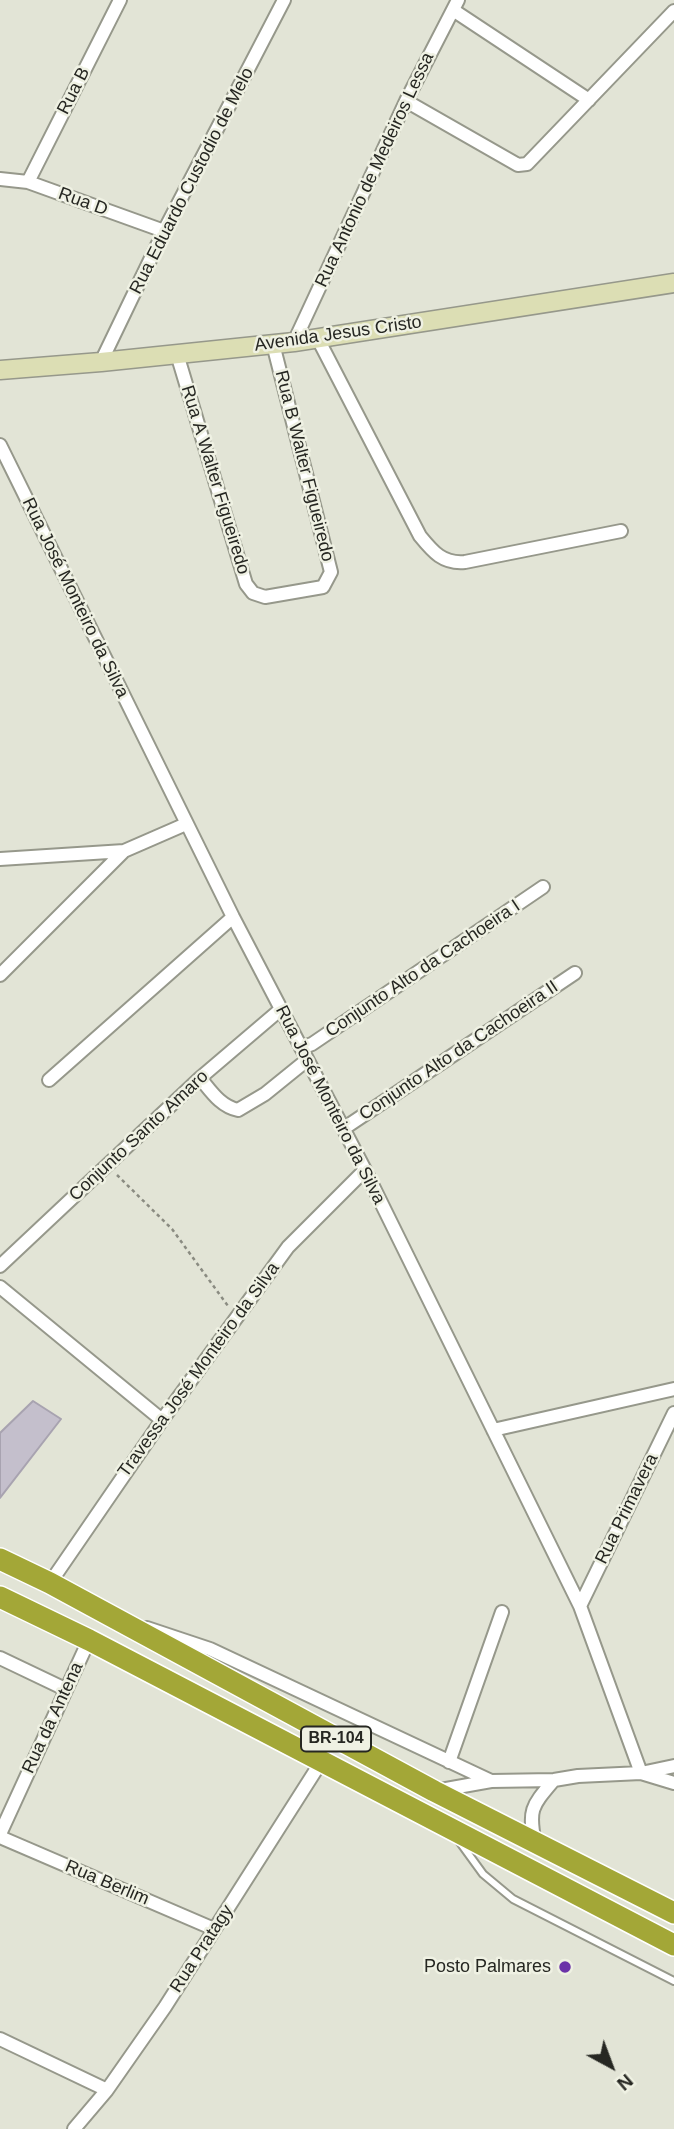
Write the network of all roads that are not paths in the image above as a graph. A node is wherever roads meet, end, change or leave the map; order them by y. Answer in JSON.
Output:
{"nodes":[{"id":1,"x":120,"y":0,"type":"edge"},
{"id":2,"x":284,"y":0,"type":"edge"},
{"id":3,"x":456,"y":5,"type":"edge"},
{"id":4,"x":674,"y":11,"type":"edge"},
{"id":5,"x":589,"y":100,"type":"junction"},
{"id":6,"x":406,"y":101,"type":"junction"},
{"id":7,"x":0,"y":179,"type":"edge"},
{"id":8,"x":28,"y":182,"type":"junction"},
{"id":9,"x":164,"y":232,"type":"junction"},
{"id":10,"x":673,"y":285,"type":"edge"},
{"id":11,"x":318,"y":339,"type":"junction"},
{"id":12,"x":294,"y":342,"type":"junction"},
{"id":13,"x":273,"y":344,"type":"junction"},
{"id":14,"x":177,"y":354,"type":"junction"},
{"id":15,"x":101,"y":362,"type":"junction"},
{"id":16,"x":0,"y":370,"type":"edge"},
{"id":17,"x":0,"y":444,"type":"edge"},
{"id":18,"x":621,"y":531,"type":"dead end"},
{"id":19,"x":265,"y":597,"type":"joint"},
{"id":20,"x":187,"y":824,"type":"junction"},
{"id":21,"x":124,"y":851,"type":"junction"},
{"id":22,"x":0,"y":859,"type":"edge"},
{"id":23,"x":543,"y":887,"type":"dead end"},
{"id":24,"x":233,"y":917,"type":"junction"},
{"id":25,"x":575,"y":973,"type":"dead end"},
{"id":26,"x":0,"y":975,"type":"edge"},
{"id":27,"x":281,"y":1009,"type":"junction"},
{"id":28,"x":301,"y":1048,"type":"junction"},
{"id":29,"x":307,"y":1060,"type":"junction"},
{"id":30,"x":200,"y":1078,"type":"junction"},
{"id":31,"x":49,"y":1080,"type":"dead end"},
{"id":32,"x":343,"y":1129,"type":"junction"},
{"id":33,"x":365,"y":1170,"type":"junction"},
{"id":34,"x":0,"y":1266,"type":"edge"},
{"id":35,"x":0,"y":1287,"type":"edge"},
{"id":36,"x":674,"y":1389,"type":"edge"},
{"id":37,"x":674,"y":1413,"type":"edge"},
{"id":38,"x":162,"y":1420,"type":"junction"},
{"id":39,"x":493,"y":1430,"type":"junction"},
{"id":40,"x":0,"y":1559,"type":"edge"},
{"id":41,"x":50,"y":1583,"type":"junction"},
{"id":42,"x":0,"y":1597,"type":"edge"},
{"id":43,"x":580,"y":1606,"type":"junction"},
{"id":44,"x":502,"y":1612,"type":"dead end"},
{"id":45,"x":129,"y":1626,"type":"junction"},
{"id":46,"x":89,"y":1640,"type":"junction"},
{"id":47,"x":0,"y":1658,"type":"edge"},
{"id":48,"x":65,"y":1689,"type":"junction"},
{"id":49,"x":321,"y":1762,"type":"junction"},
{"id":50,"x":449,"y":1762,"type":"junction"},
{"id":51,"x":674,"y":1766,"type":"edge"},
{"id":52,"x":641,"y":1773,"type":"junction"},
{"id":53,"x":554,"y":1780,"type":"junction"},
{"id":54,"x":491,"y":1781,"type":"junction"},
{"id":55,"x":674,"y":1783,"type":"edge"},
{"id":56,"x":434,"y":1791,"type":"junction"},
{"id":57,"x":450,"y":1828,"type":"junction"},
{"id":58,"x":0,"y":1835,"type":"edge"},
{"id":59,"x":536,"y":1843,"type":"junction"},
{"id":60,"x":674,"y":1913,"type":"edge"},
{"id":61,"x":214,"y":1929,"type":"junction"},
{"id":62,"x":674,"y":1945,"type":"edge"},
{"id":63,"x":674,"y":1981,"type":"edge"},
{"id":64,"x":0,"y":2039,"type":"edge"},
{"id":65,"x":107,"y":2090,"type":"junction"},
{"id":66,"x":77,"y":2128,"type":"edge"}],
"edges":[{"from":1,"to":8,"type":"street","name":"Rua B"},
{"from":2,"to":9,"type":"street","name":"Rua Eduardo Custodio de Melo"},
{"from":3,"to":5,"type":"street"},
{"from":3,"to":6,"type":"street","name":"Rua Antonio de Medeiros Lessa"},
{"from":4,"to":5,"type":"street"},
{"from":5,"to":6,"type":"street"},
{"from":6,"to":12,"type":"street","name":"Rua Antonio de Medeiros Lessa"},
{"from":7,"to":8,"type":"street","name":"Rua D"},
{"from":8,"to":9,"type":"street","name":"Rua D"},
{"from":9,"to":15,"type":"street","name":"Rua Eduardo Custodio de Melo"},
{"from":10,"to":11,"type":"main road","name":"Avenida Jesus Cristo"},
{"from":11,"to":12,"type":"main road","name":"Avenida Jesus Cristo"},
{"from":11,"to":18,"type":"street"},
{"from":12,"to":13,"type":"main road","name":"Avenida Jesus Cristo"},
{"from":13,"to":14,"type":"main road","name":"Avenida Jesus Cristo"},
{"from":13,"to":19,"type":"street","name":"Rua B Walter Figueiredo"},
{"from":14,"to":15,"type":"main road","name":"Avenida Jesus Cristo"},
{"from":14,"to":19,"type":"street","name":"Rua A Walter Figueiredo"},
{"from":15,"to":16,"type":"main road","name":"Avenida Jesus Cristo"},
{"from":17,"to":20,"type":"street","name":"Rua José Monteiro da Silva"},
{"from":20,"to":21,"type":"street"},
{"from":20,"to":24,"type":"street","name":"Rua José Monteiro da Silva"},
{"from":21,"to":22,"type":"street"},
{"from":21,"to":26,"type":"street"},
{"from":23,"to":28,"type":"street","name":"Conjunto Alto da Cachoeira I"},
{"from":24,"to":27,"type":"street","name":"Rua José Monteiro da Silva"},
{"from":24,"to":31,"type":"street"},
{"from":25,"to":32,"type":"street","name":"Conjunto Alto da Cachoeira II"},
{"from":27,"to":28,"type":"street","name":"Rua José Monteiro da Silva"},
{"from":27,"to":30,"type":"street","name":"Conjunto Santo Amaro"},
{"from":28,"to":29,"type":"street","name":"Rua José Monteiro da Silva"},
{"from":29,"to":30,"type":"street"},
{"from":29,"to":32,"type":"street","name":"Rua José Monteiro da Silva"},
{"from":30,"to":34,"type":"street","name":"Conjunto Santo Amaro"},
{"from":32,"to":33,"type":"street","name":"Rua José Monteiro da Silva"},
{"from":33,"to":38,"type":"street","name":"Travessa José Monteiro da Silva"},
{"from":33,"to":39,"type":"street","name":"Rua José Monteiro da Silva"},
{"from":35,"to":38,"type":"street"},
{"from":36,"to":39,"type":"street"},
{"from":37,"to":43,"type":"street","name":"Rua Primavera"},
{"from":38,"to":41,"type":"street","name":"Travessa José Monteiro da Silva"},
{"from":39,"to":43,"type":"street","name":"Rua José Monteiro da Silva"},
{"from":40,"to":41,"type":"highway","number":"BR-104"},
{"from":41,"to":45,"type":"highway","number":"BR-104"},
{"from":42,"to":46,"type":"highway","number":"BR-104"},
{"from":43,"to":52,"type":"street","name":"Rua José Monteiro da Silva"},
{"from":44,"to":50,"type":"street"},
{"from":45,"to":50,"type":"street"},
{"from":45,"to":56,"type":"highway","number":"BR-104"},
{"from":46,"to":48,"type":"street","name":"Rua da Antena"},
{"from":46,"to":49,"type":"highway","number":"BR-104"},
{"from":47,"to":48,"type":"street"},
{"from":48,"to":58,"type":"street","name":"Rua da Antena"},
{"from":49,"to":57,"type":"highway","number":"BR-104"},
{"from":49,"to":61,"type":"street","name":"Rua Pratagy"},
{"from":50,"to":54,"type":"street"},
{"from":51,"to":52,"type":"street"},
{"from":52,"to":53,"type":"street"},
{"from":52,"to":55,"type":"street"},
{"from":53,"to":54,"type":"street"},
{"from":53,"to":59,"type":"street"},
{"from":54,"to":56,"type":"street"},
{"from":56,"to":59,"type":"highway","number":"BR-104"},
{"from":57,"to":62,"type":"highway","number":"BR-104"},
{"from":57,"to":63,"type":"lane"},
{"from":58,"to":61,"type":"street","name":"Rua Berlim"},
{"from":59,"to":60,"type":"highway","number":"BR-104"},
{"from":61,"to":65,"type":"street","name":"Rua Pratagy"},
{"from":64,"to":65,"type":"street"},
{"from":65,"to":66,"type":"street","name":"Rua Pratagy"}]}
